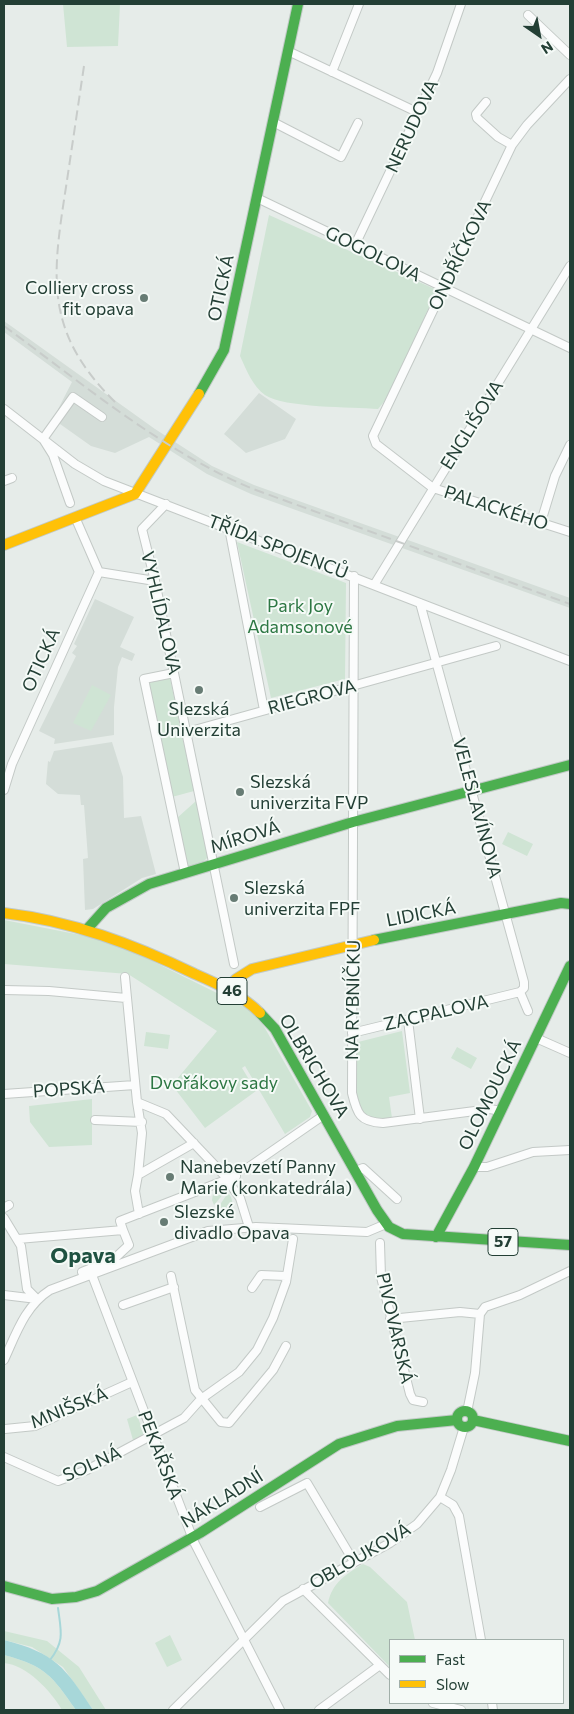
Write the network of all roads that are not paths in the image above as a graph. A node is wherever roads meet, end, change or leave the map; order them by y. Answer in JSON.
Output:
{"nodes":[{"id":1,"x":298,"y":4,"type":"edge"},
{"id":2,"x":359,"y":4,"type":"edge"},
{"id":3,"x":461,"y":4,"type":"edge"},
{"id":4,"x":528,"y":15,"type":"dead end"},
{"id":5,"x":288,"y":51,"type":"junction"},
{"id":6,"x":570,"y":55,"type":"edge"},
{"id":7,"x":332,"y":72,"type":"junction"},
{"id":8,"x":570,"y":79,"type":"edge"},
{"id":9,"x":486,"y":102,"type":"dead end"},
{"id":10,"x":419,"y":113,"type":"junction"},
{"id":11,"x":273,"y":122,"type":"junction"},
{"id":12,"x":358,"y":123,"type":"dead end"},
{"id":13,"x":512,"y":145,"type":"junction"},
{"id":14,"x":257,"y":198,"type":"junction"},
{"id":15,"x":355,"y":245,"type":"junction"},
{"id":16,"x":570,"y":266,"type":"edge"},
{"id":17,"x":444,"y":288,"type":"junction"},
{"id":18,"x":532,"y":330,"type":"junction"},
{"id":19,"x":570,"y":348,"type":"edge"},
{"id":20,"x":4,"y":409,"type":"edge"},
{"id":21,"x":102,"y":417,"type":"dead end"},
{"id":22,"x":43,"y":439,"type":"junction"},
{"id":23,"x":376,"y":444,"type":"joint"},
{"id":24,"x":570,"y":445,"type":"edge"},
{"id":25,"x":433,"y":488,"type":"junction"},
{"id":26,"x":135,"y":494,"type":"junction"},
{"id":27,"x":70,"y":503,"type":"dead end"},
{"id":28,"x":166,"y":504,"type":"junction"},
{"id":29,"x":75,"y":517,"type":"junction"},
{"id":30,"x":541,"y":522,"type":"junction"},
{"id":31,"x":229,"y":528,"type":"junction"},
{"id":32,"x":570,"y":532,"type":"edge"},
{"id":33,"x":4,"y":545,"type":"edge"},
{"id":34,"x":99,"y":572,"type":"junction"},
{"id":35,"x":354,"y":576,"type":"junction"},
{"id":36,"x":155,"y":581,"type":"junction"},
{"id":37,"x":374,"y":584,"type":"junction"},
{"id":38,"x":420,"y":603,"type":"junction"},
{"id":39,"x":496,"y":646,"type":"dead end"},
{"id":40,"x":437,"y":661,"type":"junction"},
{"id":41,"x":570,"y":661,"type":"edge"},
{"id":42,"x":174,"y":673,"type":"junction"},
{"id":43,"x":352,"y":686,"type":"junction"},
{"id":44,"x":264,"y":710,"type":"junction"},
{"id":45,"x":187,"y":732,"type":"junction"},
{"id":46,"x":8,"y":763,"type":"edge"},
{"id":47,"x":570,"y":765,"type":"edge"},
{"id":48,"x":4,"y":790,"type":"edge"},
{"id":49,"x":472,"y":790,"type":"junction"},
{"id":50,"x":353,"y":822,"type":"junction"},
{"id":51,"x":213,"y":864,"type":"junction"},
{"id":52,"x":185,"y":873,"type":"junction"},
{"id":53,"x":570,"y":904,"type":"edge"},
{"id":54,"x":4,"y":913,"type":"edge"},
{"id":55,"x":506,"y":914,"type":"junction"},
{"id":56,"x":88,"y":928,"type":"junction"},
{"id":57,"x":354,"y":943,"type":"junction"},
{"id":58,"x":234,"y":964,"type":"dead end"},
{"id":59,"x":570,"y":966,"type":"edge"},
{"id":60,"x":125,"y":977,"type":"dead end"},
{"id":61,"x":228,"y":989,"type":"junction"},
{"id":62,"x":4,"y":990,"type":"edge"},
{"id":63,"x":520,"y":992,"type":"junction"},
{"id":64,"x":126,"y":998,"type":"junction"},
{"id":65,"x":528,"y":1011,"type":"dead end"},
{"id":66,"x":408,"y":1020,"type":"junction"},
{"id":67,"x":352,"y":1033,"type":"junction"},
{"id":68,"x":536,"y":1038,"type":"junction"},
{"id":69,"x":570,"y":1054,"type":"edge"},
{"id":70,"x":135,"y":1085,"type":"junction"},
{"id":71,"x":4,"y":1094,"type":"edge"},
{"id":72,"x":137,"y":1102,"type":"junction"},
{"id":73,"x":501,"y":1111,"type":"junction"},
{"id":74,"x":324,"y":1115,"type":"junction"},
{"id":75,"x":420,"y":1119,"type":"junction"},
{"id":76,"x":95,"y":1120,"type":"dead end"},
{"id":77,"x":142,"y":1122,"type":"junction"},
{"id":78,"x":194,"y":1143,"type":"junction"},
{"id":79,"x":570,"y":1150,"type":"edge"},
{"id":80,"x":474,"y":1167,"type":"junction"},
{"id":81,"x":246,"y":1169,"type":"dead end"},
{"id":82,"x":356,"y":1171,"type":"junction"},
{"id":83,"x":138,"y":1175,"type":"junction"},
{"id":84,"x":232,"y":1178,"type":"junction"},
{"id":85,"x":384,"y":1186,"type":"junction"},
{"id":86,"x":371,"y":1198,"type":"junction"},
{"id":87,"x":397,"y":1199,"type":"dead end"},
{"id":88,"x":136,"y":1215,"type":"junction"},
{"id":89,"x":4,"y":1218,"type":"edge"},
{"id":90,"x":386,"y":1224,"type":"junction"},
{"id":91,"x":249,"y":1227,"type":"junction"},
{"id":92,"x":123,"y":1230,"type":"junction"},
{"id":93,"x":436,"y":1237,"type":"junction"},
{"id":94,"x":18,"y":1239,"type":"junction"},
{"id":95,"x":293,"y":1239,"type":"dead end"},
{"id":96,"x":380,"y":1243,"type":"dead end"},
{"id":97,"x":570,"y":1245,"type":"edge"},
{"id":98,"x":570,"y":1271,"type":"edge"},
{"id":99,"x":88,"y":1276,"type":"junction"},
{"id":100,"x":171,"y":1276,"type":"dead end"},
{"id":101,"x":286,"y":1276,"type":"junction"},
{"id":102,"x":174,"y":1287,"type":"junction"},
{"id":103,"x":252,"y":1288,"type":"dead end"},
{"id":104,"x":7,"y":1296,"type":"edge"},
{"id":105,"x":37,"y":1299,"type":"junction"},
{"id":106,"x":123,"y":1305,"type":"dead end"},
{"id":107,"x":480,"y":1314,"type":"junction"},
{"id":108,"x":390,"y":1318,"type":"junction"},
{"id":109,"x":286,"y":1346,"type":"dead end"},
{"id":110,"x":4,"y":1360,"type":"edge"},
{"id":111,"x":132,"y":1382,"type":"junction"},
{"id":112,"x":201,"y":1399,"type":"junction"},
{"id":113,"x":423,"y":1402,"type":"dead end"},
{"id":114,"x":470,"y":1416,"type":"junction"},
{"id":115,"x":461,"y":1423,"type":"junction"},
{"id":116,"x":5,"y":1429,"type":"edge"},
{"id":117,"x":152,"y":1435,"type":"junction"},
{"id":118,"x":570,"y":1441,"type":"edge"},
{"id":119,"x":4,"y":1457,"type":"edge"},
{"id":120,"x":440,"y":1497,"type":"junction"},
{"id":121,"x":260,"y":1507,"type":"dead end"},
{"id":122,"x":192,"y":1538,"type":"junction"},
{"id":123,"x":354,"y":1562,"type":"junction"},
{"id":124,"x":4,"y":1586,"type":"edge"},
{"id":125,"x":303,"y":1589,"type":"junction"},
{"id":126,"x":481,"y":1639,"type":"edge"},
{"id":127,"x":244,"y":1640,"type":"junction"},
{"id":128,"x":380,"y":1665,"type":"junction"},
{"id":129,"x":389,"y":1674,"type":"edge"},
{"id":130,"x":437,"y":1704,"type":"edge"},
{"id":131,"x":173,"y":1710,"type":"edge"},
{"id":132,"x":280,"y":1710,"type":"edge"},
{"id":133,"x":319,"y":1710,"type":"edge"},
{"id":134,"x":461,"y":1710,"type":"edge"}],
"edges":[{"from":1,"to":5,"type":"street","name":"OTICKÁ"},
{"from":2,"to":7,"type":"street"},
{"from":3,"to":10,"type":"street","name":"NERUDOVA"},
{"from":4,"to":6,"type":"street"},
{"from":5,"to":7,"type":"street"},
{"from":5,"to":11,"type":"street","name":"OTICKÁ"},
{"from":7,"to":10,"type":"street"},
{"from":8,"to":13,"type":"street","name":"ONDŘÍČKOVA"},
{"from":9,"to":13,"type":"street"},
{"from":10,"to":15,"type":"street","name":"NERUDOVA"},
{"from":11,"to":12,"type":"street"},
{"from":11,"to":14,"type":"street","name":"OTICKÁ"},
{"from":13,"to":17,"type":"street","name":"ONDŘÍČKOVA"},
{"from":14,"to":15,"type":"street","name":"GOGOLOVA"},
{"from":14,"to":26,"type":"street","name":"OTICKÁ"},
{"from":15,"to":17,"type":"street","name":"GOGOLOVA"},
{"from":16,"to":18,"type":"street","name":"ENGLIŠOVA"},
{"from":17,"to":18,"type":"street","name":"GOGOLOVA"},
{"from":17,"to":23,"type":"street","name":"ONDŘÍČKOVA"},
{"from":18,"to":19,"type":"street","name":"GOGOLOVA"},
{"from":18,"to":25,"type":"street","name":"ENGLIŠOVA"},
{"from":20,"to":22,"type":"street","name":"TŘÍDA SPOJENCŮ"},
{"from":21,"to":22,"type":"street"},
{"from":22,"to":26,"type":"street","name":"TŘÍDA SPOJENCŮ"},
{"from":22,"to":27,"type":"street"},
{"from":23,"to":25,"type":"street","name":"PALACKÉHO"},
{"from":24,"to":30,"type":"street"},
{"from":25,"to":30,"type":"street","name":"PALACKÉHO"},
{"from":25,"to":37,"type":"street","name":"ENGLIŠOVA"},
{"from":26,"to":28,"type":"street","name":"TŘÍDA SPOJENCŮ"},
{"from":26,"to":29,"type":"street"},
{"from":28,"to":31,"type":"street","name":"TŘÍDA SPOJENCŮ"},
{"from":28,"to":36,"type":"street","name":"VYHLÍDALOVA"},
{"from":29,"to":33,"type":"street"},
{"from":29,"to":34,"type":"street"},
{"from":30,"to":32,"type":"street","name":"PALACKÉHO"},
{"from":31,"to":35,"type":"street","name":"TŘÍDA SPOJENCŮ"},
{"from":31,"to":44,"type":"street"},
{"from":34,"to":36,"type":"street"},
{"from":34,"to":46,"type":"street","name":"OTICKÁ"},
{"from":35,"to":37,"type":"street","name":"TŘÍDA SPOJENCŮ"},
{"from":35,"to":43,"type":"street","name":"NA RYBNÍČKU"},
{"from":36,"to":42,"type":"street","name":"VYHLÍDALOVA"},
{"from":37,"to":38,"type":"street","name":"TŘÍDA SPOJENCŮ"},
{"from":38,"to":40,"type":"street","name":"VELESLAVÍNOVA"},
{"from":38,"to":41,"type":"street","name":"TŘÍDA SPOJENCŮ"},
{"from":39,"to":40,"type":"street","name":"RIEGROVA"},
{"from":40,"to":43,"type":"street","name":"RIEGROVA"},
{"from":40,"to":49,"type":"street","name":"VELESLAVÍNOVA"},
{"from":42,"to":45,"type":"street","name":"VYHLÍDALOVA"},
{"from":42,"to":52,"type":"street"},
{"from":43,"to":44,"type":"street","name":"RIEGROVA"},
{"from":43,"to":50,"type":"street","name":"NA RYBNÍČKU"},
{"from":44,"to":45,"type":"street","name":"RIEGROVA"},
{"from":45,"to":51,"type":"street","name":"VYHLÍDALOVA"},
{"from":46,"to":48,"type":"street","name":"OTICKÁ"},
{"from":47,"to":49,"type":"street","name":"MÍROVÁ"},
{"from":49,"to":50,"type":"street","name":"MÍROVÁ"},
{"from":49,"to":55,"type":"street","name":"VELESLAVÍNOVA"},
{"from":50,"to":51,"type":"street","name":"MÍROVÁ"},
{"from":50,"to":57,"type":"street","name":"NA RYBNÍČKU"},
{"from":51,"to":52,"type":"street","name":"MÍROVÁ"},
{"from":51,"to":58,"type":"street","name":"VYHLÍDALOVA"},
{"from":52,"to":56,"type":"street","name":"MÍROVÁ"},
{"from":53,"to":55,"type":"street","name":"LIDICKÁ"},
{"from":54,"to":56,"type":"street","name":"OLBRICHOVA","number":"46"},
{"from":55,"to":57,"type":"street","name":"LIDICKÁ"},
{"from":55,"to":63,"type":"street","name":"VELESLAVÍNOVA"},
{"from":56,"to":61,"type":"street","name":"OLBRICHOVA","number":"46"},
{"from":57,"to":61,"type":"street","name":"LIDICKÁ"},
{"from":57,"to":67,"type":"street","name":"NA RYBNÍČKU"},
{"from":59,"to":68,"type":"street","name":"OLOMOUCKÁ"},
{"from":60,"to":64,"type":"street"},
{"from":61,"to":74,"type":"street","name":"OLBRICHOVA","number":"46"},
{"from":62,"to":64,"type":"street"},
{"from":63,"to":65,"type":"street","name":"VELESLAVÍNOVA"},
{"from":63,"to":66,"type":"street","name":"ZACPALOVA"},
{"from":64,"to":70,"type":"street"},
{"from":66,"to":67,"type":"street","name":"ZACPALOVA"},
{"from":66,"to":75,"type":"street"},
{"from":67,"to":75,"type":"street","name":"NA RYBNÍČKU"},
{"from":68,"to":69,"type":"street"},
{"from":68,"to":73,"type":"street","name":"OLOMOUCKÁ"},
{"from":70,"to":71,"type":"street","name":"POPSKÁ"},
{"from":70,"to":72,"type":"street"},
{"from":72,"to":77,"type":"street"},
{"from":72,"to":78,"type":"street"},
{"from":73,"to":75,"type":"street"},
{"from":73,"to":80,"type":"street","name":"OLOMOUCKÁ"},
{"from":74,"to":81,"type":"street"},
{"from":74,"to":82,"type":"street","name":"OLBRICHOVA","number":"46"},
{"from":76,"to":77,"type":"street"},
{"from":77,"to":83,"type":"street"},
{"from":78,"to":83,"type":"street"},
{"from":78,"to":84,"type":"street"},
{"from":79,"to":80,"type":"street"},
{"from":80,"to":93,"type":"street","name":"OLOMOUCKÁ"},
{"from":82,"to":85,"type":"street"},
{"from":82,"to":86,"type":"street","name":"OLBRICHOVA","number":"46"},
{"from":83,"to":88,"type":"street"},
{"from":84,"to":88,"type":"street"},
{"from":84,"to":91,"type":"street"},
{"from":85,"to":86,"type":"street"},
{"from":85,"to":87,"type":"street"},
{"from":86,"to":90,"type":"street","name":"OLBRICHOVA","number":"46"},
{"from":88,"to":92,"type":"street"},
{"from":89,"to":94,"type":"street"},
{"from":90,"to":91,"type":"street"},
{"from":90,"to":93,"type":"street"},
{"from":91,"to":99,"type":"street"},
{"from":92,"to":94,"type":"street"},
{"from":92,"to":99,"type":"street"},
{"from":93,"to":97,"type":"street","number":"57"},
{"from":94,"to":105,"type":"street"},
{"from":95,"to":101,"type":"street"},
{"from":96,"to":108,"type":"street","name":"PIVOVARSKÁ"},
{"from":98,"to":107,"type":"street"},
{"from":99,"to":105,"type":"street"},
{"from":99,"to":111,"type":"street","name":"PEKAŘSKÁ"},
{"from":100,"to":102,"type":"street"},
{"from":101,"to":103,"type":"street"},
{"from":101,"to":112,"type":"street"},
{"from":102,"to":106,"type":"street"},
{"from":102,"to":112,"type":"street"},
{"from":104,"to":105,"type":"street"},
{"from":105,"to":110,"type":"street"},
{"from":107,"to":108,"type":"street"},
{"from":107,"to":114,"type":"street"},
{"from":108,"to":113,"type":"street","name":"PIVOVARSKÁ"},
{"from":109,"to":112,"type":"street"},
{"from":111,"to":116,"type":"street","name":"MNIŠSKÁ"},
{"from":111,"to":117,"type":"street","name":"PEKAŘSKÁ"},
{"from":112,"to":117,"type":"street"},
{"from":114,"to":115,"type":"street"},
{"from":114,"to":118,"type":"street"},
{"from":115,"to":120,"type":"street","name":"OBLOUKOVÁ"},
{"from":115,"to":122,"type":"street","name":"NÁKLADNÍ"},
{"from":117,"to":119,"type":"street","name":"SOLNÁ"},
{"from":117,"to":122,"type":"street","name":"PEKAŘSKÁ"},
{"from":120,"to":123,"type":"street","name":"OBLOUKOVÁ"},
{"from":120,"to":126,"type":"street"},
{"from":121,"to":123,"type":"street"},
{"from":122,"to":124,"type":"street","name":"NÁKLADNÍ"},
{"from":122,"to":127,"type":"street","name":"PEKAŘSKÁ"},
{"from":123,"to":125,"type":"street","name":"OBLOUKOVÁ"},
{"from":125,"to":127,"type":"street","name":"OBLOUKOVÁ"},
{"from":125,"to":128,"type":"street"},
{"from":127,"to":131,"type":"street","name":"OBLOUKOVÁ"},
{"from":127,"to":132,"type":"street","name":"PEKAŘSKÁ"},
{"from":128,"to":129,"type":"street"},
{"from":128,"to":133,"type":"street"},
{"from":130,"to":134,"type":"street"}]}
